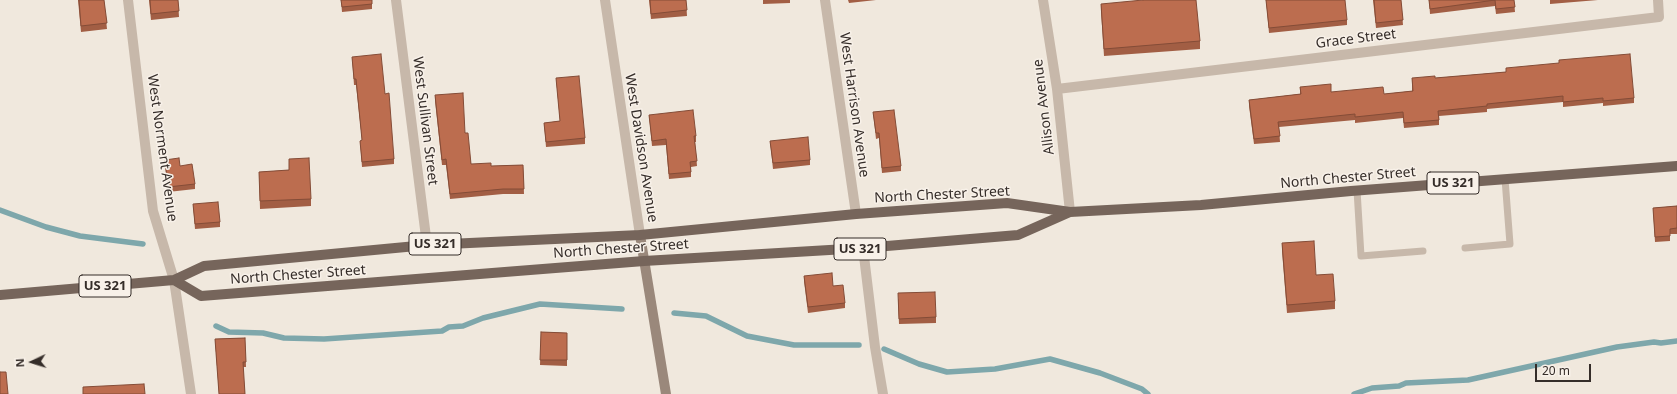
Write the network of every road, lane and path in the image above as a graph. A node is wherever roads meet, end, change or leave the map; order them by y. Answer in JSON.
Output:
{"nodes":[{"id":1,"x":128,"y":0,"type":"edge"},
{"id":2,"x":396,"y":0,"type":"edge"},
{"id":3,"x":604,"y":0,"type":"edge"},
{"id":4,"x":825,"y":0,"type":"edge"},
{"id":5,"x":1043,"y":0,"type":"edge"},
{"id":6,"x":1658,"y":0,"type":"edge"},
{"id":7,"x":1057,"y":89,"type":"junction"},
{"id":8,"x":1677,"y":166,"type":"edge"},
{"id":9,"x":1505,"y":179,"type":"junction"},
{"id":10,"x":1357,"y":190,"type":"junction"},
{"id":11,"x":1070,"y":212,"type":"junction"},
{"id":12,"x":856,"y":214,"type":"junction"},
{"id":13,"x":640,"y":235,"type":"junction"},
{"id":14,"x":427,"y":245,"type":"junction"},
{"id":15,"x":863,"y":248,"type":"junction"},
{"id":16,"x":1465,"y":248,"type":"dead end"},
{"id":17,"x":1423,"y":251,"type":"dead end"},
{"id":18,"x":644,"y":261,"type":"junction"},
{"id":19,"x":174,"y":280,"type":"junction"},
{"id":20,"x":0,"y":295,"type":"edge"},
{"id":21,"x":191,"y":394,"type":"edge"},
{"id":22,"x":666,"y":394,"type":"edge"},
{"id":23,"x":883,"y":394,"type":"edge"}],
"edges":[{"from":1,"to":19,"type":"street","name":"West Norment Avenue"},
{"from":2,"to":14,"type":"street","name":"West Sullivan Street"},
{"from":3,"to":13,"type":"street","name":"West Davidson Avenue"},
{"from":4,"to":12,"type":"street","name":"West Harrison Avenue"},
{"from":5,"to":7,"type":"street","name":"Allison Avenue"},
{"from":6,"to":7,"type":"street","name":"Grace Street"},
{"from":7,"to":11,"type":"street","name":"Allison Avenue"},
{"from":8,"to":9,"type":"main road","name":"North Chester Street","number":"US 321"},
{"from":9,"to":10,"type":"main road","name":"North Chester Street","number":"US 321"},
{"from":9,"to":16,"type":"lane"},
{"from":10,"to":11,"type":"main road","name":"North Chester Street","number":"US 321"},
{"from":10,"to":17,"type":"lane"},
{"from":11,"to":12,"type":"main road","name":"North Chester Street","number":"US 321"},
{"from":11,"to":15,"type":"main road","name":"North Chester Street","number":"US 321"},
{"from":12,"to":13,"type":"main road","name":"North Chester Street","number":"US 321"},
{"from":13,"to":14,"type":"main road","name":"North Chester Street","number":"US 321"},
{"from":13,"to":18,"type":"street","name":"West Davidson Avenue"},
{"from":14,"to":19,"type":"main road","name":"North Chester Street","number":"US 321"},
{"from":15,"to":18,"type":"main road","name":"North Chester Street","number":"US 321"},
{"from":15,"to":23,"type":"street"},
{"from":18,"to":19,"type":"main road","name":"North Chester Street","number":"US 321"},
{"from":18,"to":22,"type":"street","name":"West Davidson Avenue"},
{"from":19,"to":20,"type":"main road","name":"North Chester Street","number":"US 321"},
{"from":19,"to":21,"type":"street","name":"West Norment Avenue"}]}
